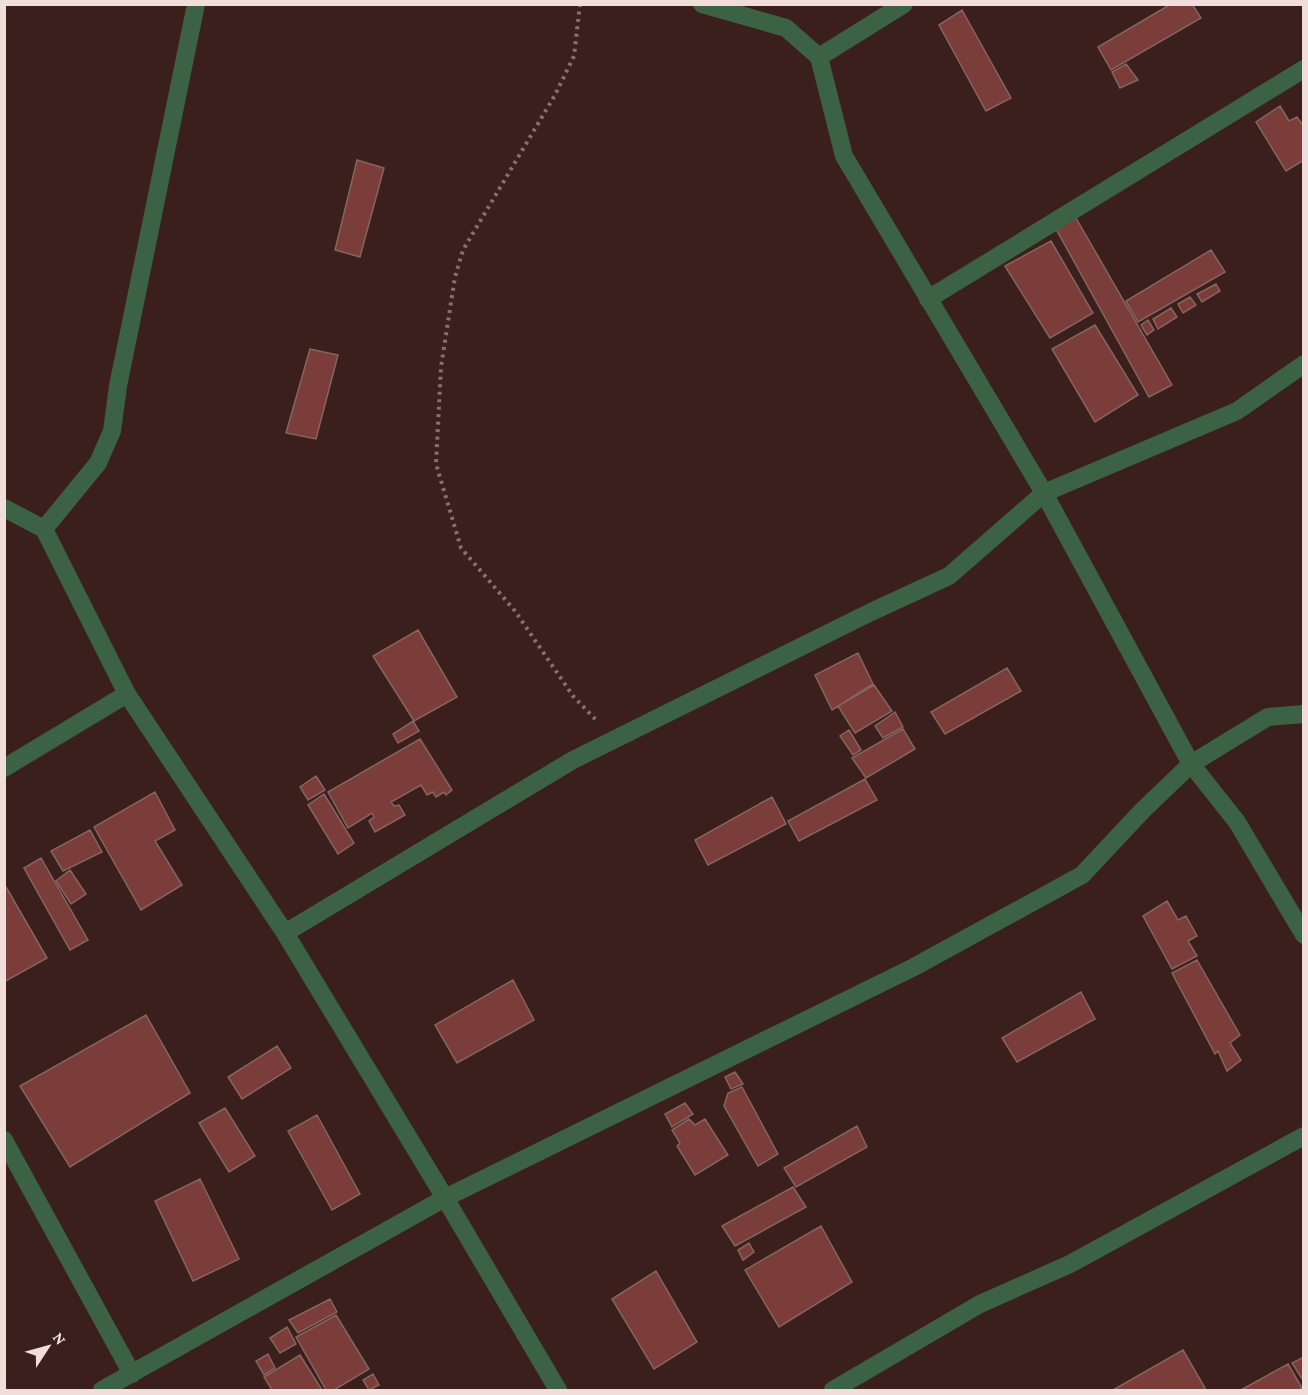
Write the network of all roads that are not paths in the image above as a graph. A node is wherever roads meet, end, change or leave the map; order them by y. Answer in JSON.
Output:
{"nodes":[{"id":1,"x":196,"y":4,"type":"edge"},
{"id":2,"x":702,"y":4,"type":"edge"},
{"id":3,"x":904,"y":4,"type":"edge"},
{"id":4,"x":819,"y":57,"type":"junction"},
{"id":5,"x":1304,"y":69,"type":"edge"},
{"id":6,"x":928,"y":299,"type":"junction"},
{"id":7,"x":1304,"y":364,"type":"edge"},
{"id":8,"x":1044,"y":493,"type":"junction"},
{"id":9,"x":4,"y":508,"type":"edge"},
{"id":10,"x":44,"y":529,"type":"junction"},
{"id":11,"x":127,"y":694,"type":"junction"},
{"id":12,"x":1304,"y":714,"type":"edge"},
{"id":13,"x":1191,"y":764,"type":"junction"},
{"id":14,"x":4,"y":768,"type":"edge"},
{"id":15,"x":285,"y":933,"type":"junction"},
{"id":16,"x":1304,"y":935,"type":"edge"},
{"id":17,"x":1304,"y":1137,"type":"edge"},
{"id":18,"x":4,"y":1140,"type":"edge"},
{"id":19,"x":445,"y":1198,"type":"junction"},
{"id":20,"x":132,"y":1374,"type":"junction"},
{"id":21,"x":102,"y":1390,"type":"edge"},
{"id":22,"x":558,"y":1390,"type":"edge"},
{"id":23,"x":832,"y":1390,"type":"edge"}],
"edges":[{"from":1,"to":10,"type":"street"},
{"from":2,"to":4,"type":"street"},
{"from":3,"to":4,"type":"street"},
{"from":4,"to":6,"type":"street"},
{"from":5,"to":6,"type":"street"},
{"from":6,"to":8,"type":"street"},
{"from":7,"to":8,"type":"street"},
{"from":8,"to":13,"type":"street"},
{"from":8,"to":15,"type":"street"},
{"from":9,"to":10,"type":"street"},
{"from":10,"to":11,"type":"street"},
{"from":11,"to":14,"type":"street"},
{"from":11,"to":15,"type":"street"},
{"from":12,"to":13,"type":"street"},
{"from":13,"to":16,"type":"street"},
{"from":13,"to":19,"type":"street"},
{"from":15,"to":19,"type":"street"},
{"from":17,"to":23,"type":"street"},
{"from":18,"to":20,"type":"street"},
{"from":19,"to":20,"type":"street"},
{"from":19,"to":22,"type":"street"},
{"from":20,"to":21,"type":"street"}]}
